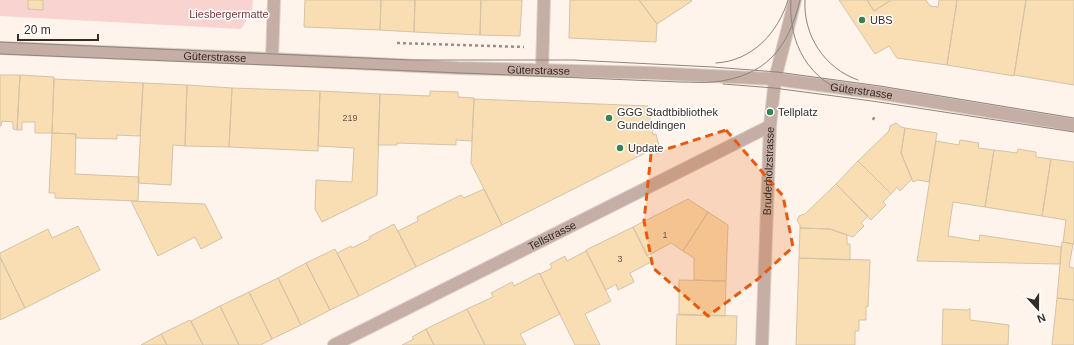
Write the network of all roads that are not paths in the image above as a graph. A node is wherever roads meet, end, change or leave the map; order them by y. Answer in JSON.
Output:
{"nodes":[{"id":1,"x":274,"y":0,"type":"edge"},
{"id":2,"x":544,"y":0,"type":"edge"},
{"id":3,"x":795,"y":0,"type":"edge"},
{"id":4,"x":0,"y":48,"type":"edge"},
{"id":5,"x":272,"y":59,"type":"junction"},
{"id":6,"x":542,"y":70,"type":"junction"},
{"id":7,"x":775,"y":79,"type":"junction"},
{"id":8,"x":1074,"y":125,"type":"edge"},
{"id":9,"x":770,"y":126,"type":"junction"},
{"id":10,"x":334,"y":345,"type":"edge"},
{"id":11,"x":762,"y":345,"type":"edge"}],
"edges":[{"from":1,"to":5,"type":"street"},
{"from":2,"to":6,"type":"street"},
{"from":3,"to":7,"type":"street","name":"Bruderholzstrasse"},
{"from":4,"to":5,"type":"street","name":"Güterstrasse"},
{"from":5,"to":6,"type":"street","name":"Güterstrasse"},
{"from":6,"to":7,"type":"street","name":"Güterstrasse"},
{"from":7,"to":8,"type":"street","name":"Güterstrasse"},
{"from":7,"to":9,"type":"street","name":"Bruderholzstrasse"},
{"from":9,"to":10,"type":"street","name":"Tellstrasse"},
{"from":9,"to":11,"type":"street","name":"Bruderholzstrasse"}]}
